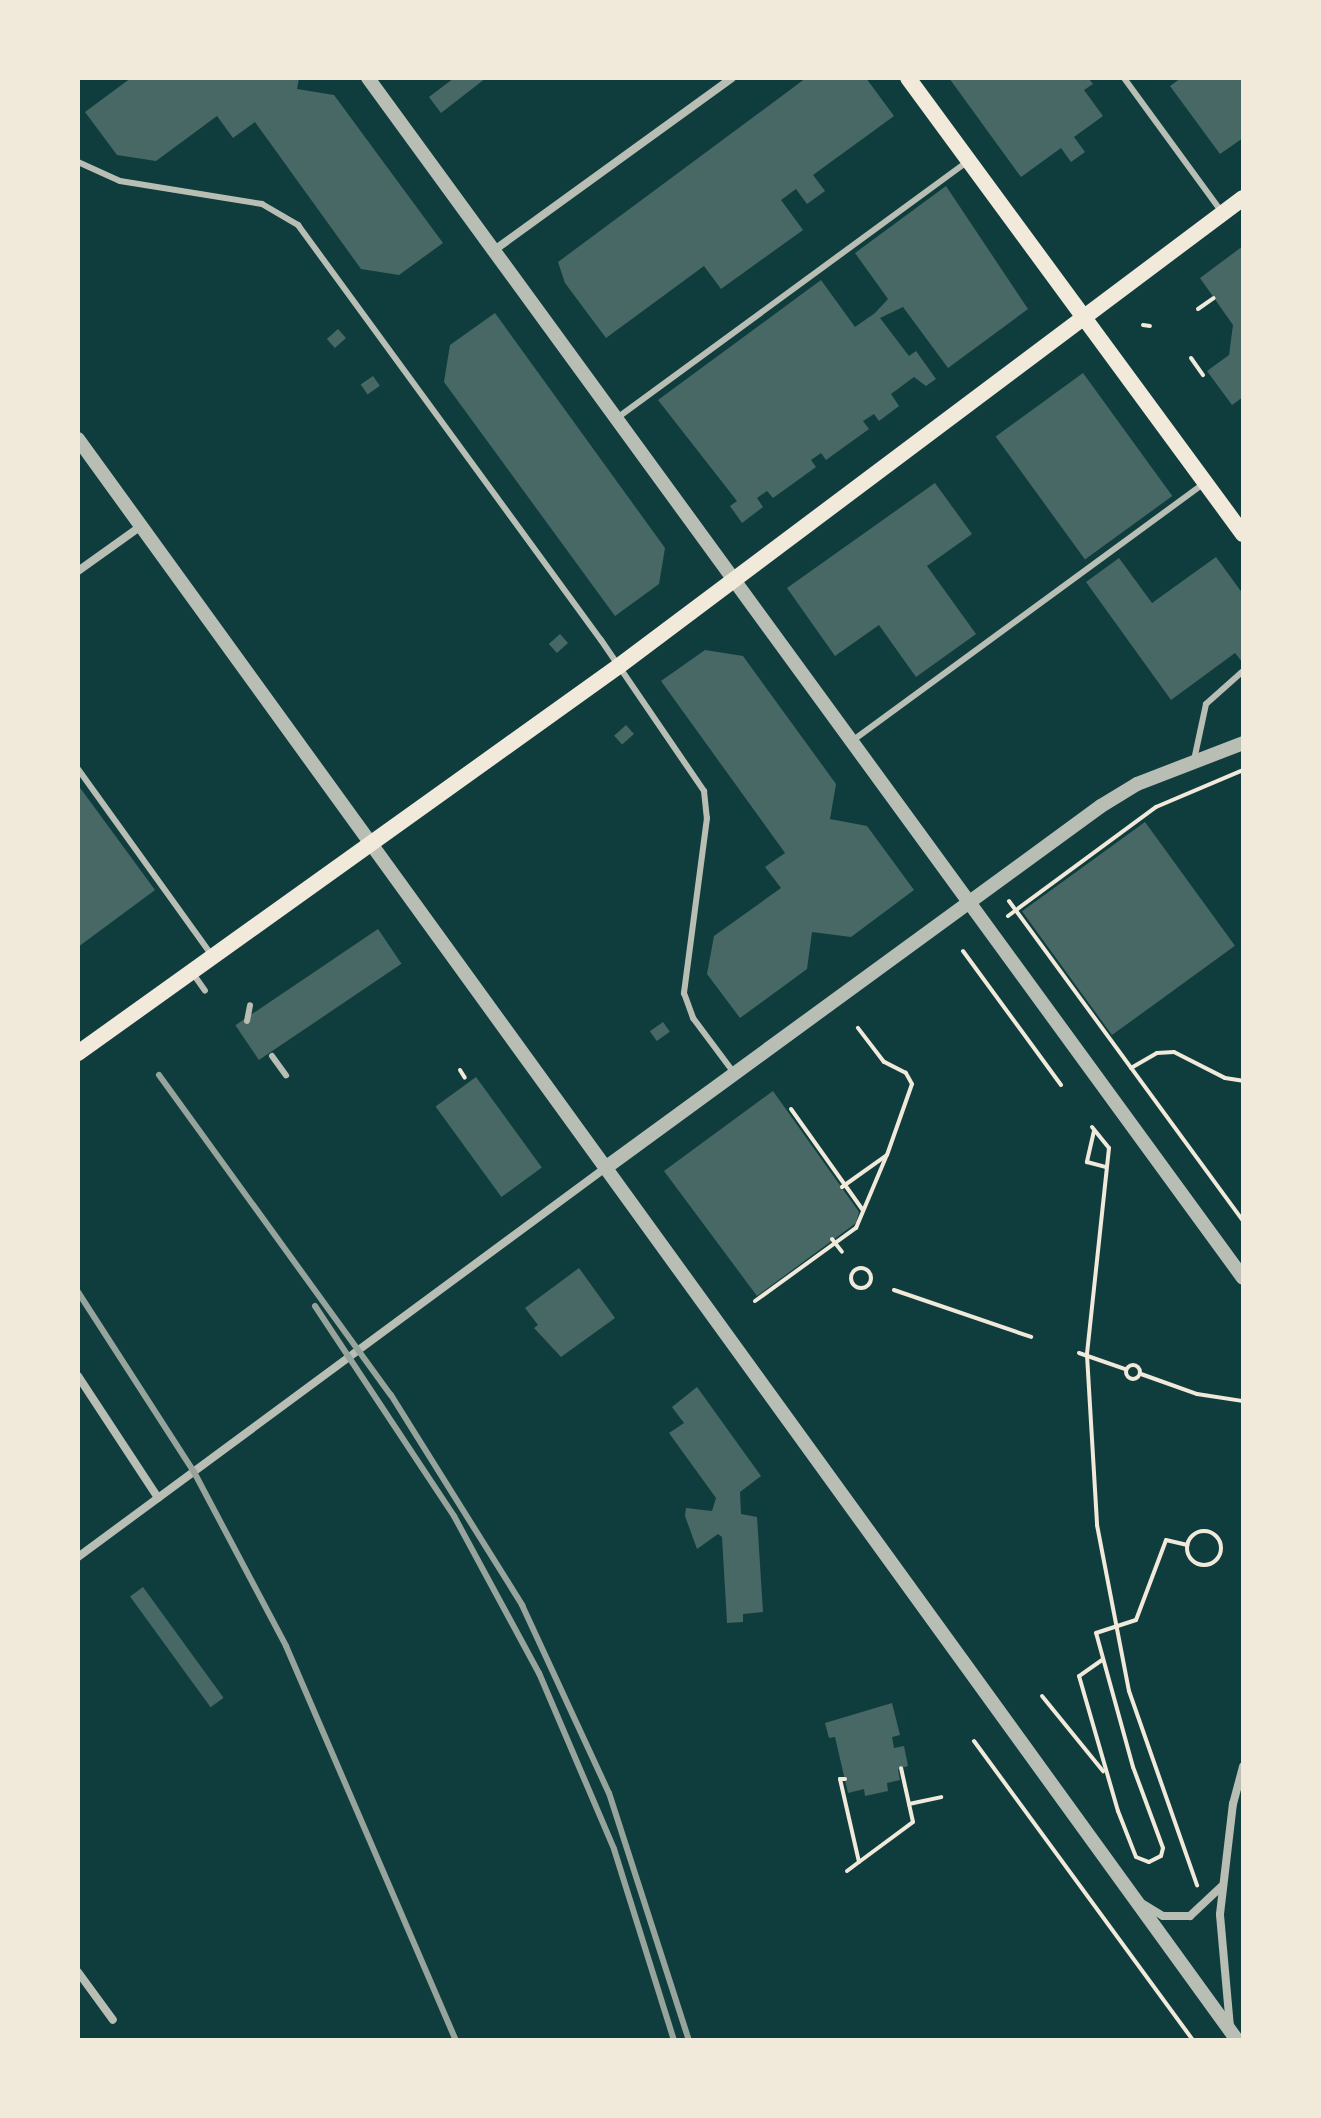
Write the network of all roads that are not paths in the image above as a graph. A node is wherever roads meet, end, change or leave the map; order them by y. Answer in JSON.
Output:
{"nodes":[{"id":1,"x":368,"y":78,"type":"edge"},
{"id":2,"x":732,"y":78,"type":"edge"},
{"id":3,"x":908,"y":78,"type":"edge"},
{"id":4,"x":1124,"y":78,"type":"edge"},
{"id":5,"x":969,"y":161,"type":"junction"},
{"id":6,"x":78,"y":162,"type":"edge"},
{"id":7,"x":1243,"y":198,"type":"edge"},
{"id":8,"x":1223,"y":214,"type":"junction"},
{"id":9,"x":492,"y":251,"type":"junction"},
{"id":10,"x":1084,"y":318,"type":"junction"},
{"id":11,"x":616,"y":419,"type":"junction"},
{"id":12,"x":78,"y":439,"type":"edge"},
{"id":13,"x":1206,"y":482,"type":"junction"},
{"id":14,"x":141,"y":526,"type":"junction"},
{"id":15,"x":1243,"y":534,"type":"edge"},
{"id":16,"x":78,"y":571,"type":"edge"},
{"id":17,"x":735,"y":580,"type":"junction"},
{"id":18,"x":619,"y":666,"type":"junction"},
{"id":19,"x":1243,"y":671,"type":"edge"},
{"id":20,"x":852,"y":741,"type":"junction"},
{"id":21,"x":1243,"y":743,"type":"edge"},
{"id":22,"x":1194,"y":760,"type":"junction"},
{"id":23,"x":78,"y":769,"type":"edge"},
{"id":24,"x":372,"y":843,"type":"junction"},
{"id":25,"x":969,"y":902,"type":"junction"},
{"id":26,"x":213,"y":957,"type":"junction"},
{"id":27,"x":191,"y":972,"type":"junction"},
{"id":28,"x":205,"y":991,"type":"dead end"},
{"id":29,"x":250,"y":1005,"type":"dead end"},
{"id":30,"x":247,"y":1021,"type":"dead end"},
{"id":31,"x":78,"y":1053,"type":"edge"},
{"id":32,"x":272,"y":1056,"type":"dead end"},
{"id":33,"x":734,"y":1073,"type":"junction"},
{"id":34,"x":286,"y":1075,"type":"dead end"},
{"id":35,"x":608,"y":1166,"type":"junction"},
{"id":36,"x":1243,"y":1278,"type":"edge"},
{"id":37,"x":78,"y":1376,"type":"edge"},
{"id":38,"x":158,"y":1498,"type":"junction"},
{"id":39,"x":78,"y":1557,"type":"edge"},
{"id":40,"x":1243,"y":1766,"type":"edge"},
{"id":41,"x":1222,"y":1886,"type":"junction"},
{"id":42,"x":1132,"y":1898,"type":"junction"},
{"id":43,"x":78,"y":1972,"type":"edge"},
{"id":44,"x":113,"y":2020,"type":"dead end"},
{"id":45,"x":1234,"y":2035,"type":"edge"}],
"edges":[{"from":1,"to":9,"type":"street"},
{"from":2,"to":9,"type":"street"},
{"from":3,"to":5,"type":"main road"},
{"from":4,"to":8,"type":"lane"},
{"from":5,"to":10,"type":"main road"},
{"from":5,"to":11,"type":"lane"},
{"from":6,"to":18,"type":"lane"},
{"from":7,"to":8,"type":"main road"},
{"from":8,"to":10,"type":"main road"},
{"from":9,"to":11,"type":"street"},
{"from":10,"to":13,"type":"main road"},
{"from":10,"to":17,"type":"main road"},
{"from":11,"to":17,"type":"street"},
{"from":12,"to":14,"type":"street"},
{"from":13,"to":15,"type":"main road"},
{"from":13,"to":20,"type":"lane"},
{"from":14,"to":16,"type":"street"},
{"from":14,"to":24,"type":"street"},
{"from":17,"to":18,"type":"main road"},
{"from":17,"to":20,"type":"street"},
{"from":18,"to":24,"type":"main road"},
{"from":18,"to":33,"type":"lane"},
{"from":19,"to":22,"type":"lane"},
{"from":20,"to":25,"type":"street"},
{"from":21,"to":22,"type":"street"},
{"from":22,"to":25,"type":"street"},
{"from":23,"to":26,"type":"lane"},
{"from":24,"to":26,"type":"main road"},
{"from":24,"to":35,"type":"street"},
{"from":25,"to":33,"type":"street"},
{"from":25,"to":36,"type":"street"},
{"from":26,"to":27,"type":"main road"},
{"from":27,"to":28,"type":"lane"},
{"from":27,"to":31,"type":"main road"},
{"from":29,"to":30,"type":"lane"},
{"from":32,"to":34,"type":"lane"},
{"from":33,"to":35,"type":"street"},
{"from":35,"to":38,"type":"street"},
{"from":35,"to":42,"type":"street"},
{"from":37,"to":38,"type":"street"},
{"from":38,"to":39,"type":"street"},
{"from":40,"to":41,"type":"street"},
{"from":41,"to":42,"type":"street"},
{"from":41,"to":45,"type":"street"},
{"from":42,"to":45,"type":"street"},
{"from":43,"to":44,"type":"street"}]}
